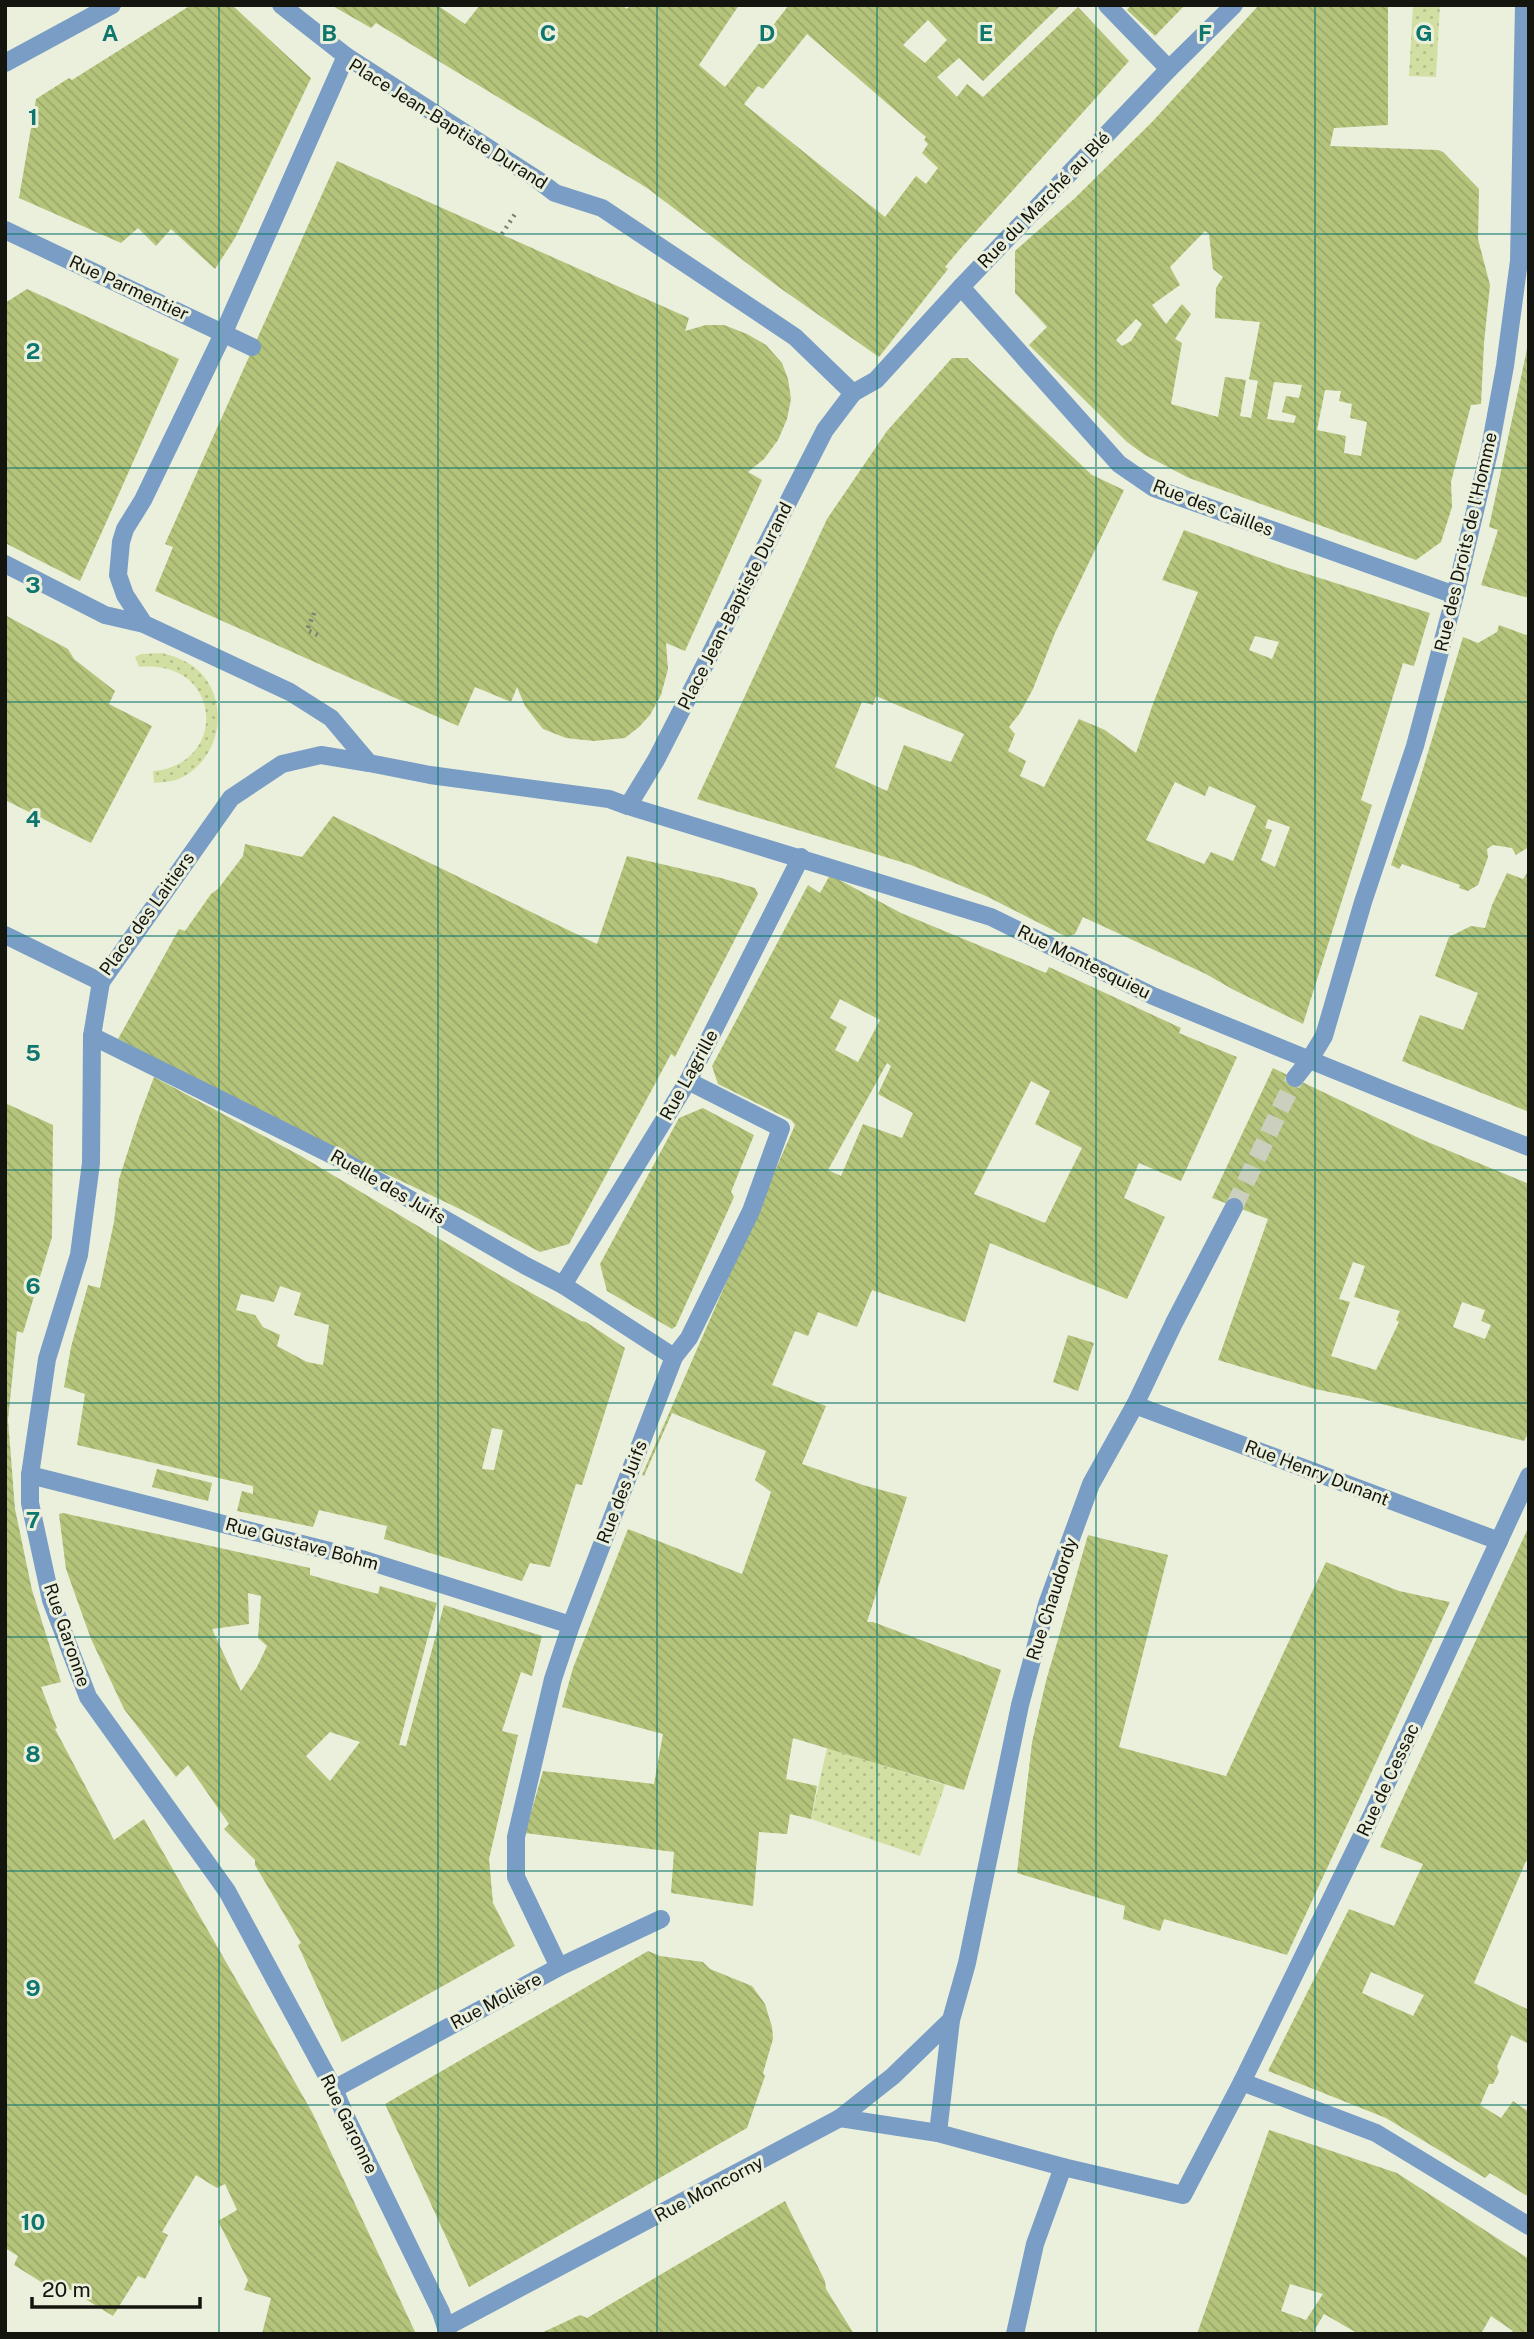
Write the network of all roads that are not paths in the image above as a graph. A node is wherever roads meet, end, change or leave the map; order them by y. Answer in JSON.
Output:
{"nodes":[{"id":1,"x":112,"y":5,"type":"edge"},
{"id":2,"x":281,"y":5,"type":"edge"},
{"id":3,"x":1107,"y":5,"type":"edge"},
{"id":4,"x":1234,"y":5,"type":"edge"},
{"id":5,"x":1524,"y":5,"type":"edge"},
{"id":6,"x":346,"y":56,"type":"junction"},
{"id":7,"x":5,"y":63,"type":"edge"},
{"id":8,"x":1169,"y":69,"type":"junction"},
{"id":9,"x":5,"y":230,"type":"edge"},
{"id":10,"x":961,"y":288,"type":"junction"},
{"id":11,"x":224,"y":332,"type":"junction"},
{"id":12,"x":252,"y":347,"type":"dead end"},
{"id":13,"x":853,"y":393,"type":"junction"},
{"id":14,"x":5,"y":564,"type":"edge"},
{"id":15,"x":1455,"y":594,"type":"junction"},
{"id":16,"x":144,"y":624,"type":"junction"},
{"id":17,"x":369,"y":763,"type":"junction"},
{"id":18,"x":628,"y":806,"type":"junction"},
{"id":19,"x":802,"y":857,"type":"junction"},
{"id":20,"x":5,"y":935,"type":"edge"},
{"id":21,"x":101,"y":982,"type":"junction"},
{"id":22,"x":92,"y":1036,"type":"junction"},
{"id":23,"x":1310,"y":1059,"type":"junction"},
{"id":24,"x":1295,"y":1079,"type":"tunnel mouth"},
{"id":25,"x":688,"y":1081,"type":"junction"},
{"id":26,"x":1529,"y":1147,"type":"edge"},
{"id":27,"x":1234,"y":1207,"type":"tunnel mouth"},
{"id":28,"x":563,"y":1285,"type":"junction"},
{"id":29,"x":674,"y":1356,"type":"junction"},
{"id":30,"x":1135,"y":1405,"type":"junction"},
{"id":31,"x":30,"y":1475,"type":"junction"},
{"id":32,"x":1529,"y":1476,"type":"edge"},
{"id":33,"x":1499,"y":1541,"type":"junction"},
{"id":34,"x":571,"y":1625,"type":"junction"},
{"id":35,"x":661,"y":1919,"type":"dead end"},
{"id":36,"x":559,"y":1967,"type":"junction"},
{"id":37,"x":951,"y":2020,"type":"junction"},
{"id":38,"x":1242,"y":2082,"type":"junction"},
{"id":39,"x":334,"y":2089,"type":"junction"},
{"id":40,"x":840,"y":2118,"type":"junction"},
{"id":41,"x":938,"y":2133,"type":"junction"},
{"id":42,"x":1063,"y":2167,"type":"junction"},
{"id":43,"x":1529,"y":2227,"type":"edge"},
{"id":44,"x":447,"y":2331,"type":"edge"},
{"id":45,"x":1015,"y":2334,"type":"edge"}],
"edges":[{"from":1,"to":7,"type":"street"},
{"from":2,"to":6,"type":"street"},
{"from":3,"to":8,"type":"street"},
{"from":4,"to":8,"type":"street","name":"Rue du Marché au Blé"},
{"from":5,"to":15,"type":"street","name":"Rue des Droits de l'Homme"},
{"from":6,"to":11,"type":"street","name":"Place Jean-Baptiste Durand"},
{"from":6,"to":13,"type":"street","name":"Place Jean-Baptiste Durand"},
{"from":8,"to":10,"type":"street","name":"Rue du Marché au Blé"},
{"from":9,"to":11,"type":"street","name":"Rue Parmentier"},
{"from":10,"to":13,"type":"street","name":"Rue du Marché au Blé"},
{"from":10,"to":15,"type":"street","name":"Rue des Cailles"},
{"from":11,"to":12,"type":"street","name":"Rue Parmentier"},
{"from":11,"to":16,"type":"street","name":"Place Jean-Baptiste Durand"},
{"from":13,"to":18,"type":"street","name":"Place Jean-Baptiste Durand"},
{"from":14,"to":16,"type":"street"},
{"from":15,"to":23,"type":"street","name":"Rue des Droits de l'Homme"},
{"from":16,"to":17,"type":"street"},
{"from":17,"to":18,"type":"street"},
{"from":17,"to":21,"type":"street","name":"Place des Laitiers"},
{"from":18,"to":19,"type":"street","name":"Rue Montesquieu"},
{"from":19,"to":23,"type":"street","name":"Rue Montesquieu"},
{"from":19,"to":25,"type":"street","name":"Rue Lagrille"},
{"from":20,"to":21,"type":"street","name":"Place des Laitiers"},
{"from":21,"to":22,"type":"street","name":"Rue Garonne"},
{"from":22,"to":28,"type":"street","name":"Ruelle des Juifs"},
{"from":22,"to":31,"type":"street","name":"Rue Garonne"},
{"from":23,"to":24,"type":"street"},
{"from":23,"to":26,"type":"street","name":"Rue Montesquieu"},
{"from":25,"to":28,"type":"street","name":"Rue Lagrille"},
{"from":25,"to":29,"type":"street","name":"Rue des Juifs"},
{"from":27,"to":30,"type":"street","name":"Rue Chaudordy"},
{"from":28,"to":29,"type":"street","name":"Ruelle des Juifs"},
{"from":29,"to":34,"type":"street","name":"Rue des Juifs"},
{"from":30,"to":33,"type":"street","name":"Rue Henry Dunant"},
{"from":30,"to":37,"type":"street","name":"Rue Chaudordy"},
{"from":31,"to":34,"type":"street","name":"Rue Gustave Bohm"},
{"from":31,"to":39,"type":"street","name":"Rue Garonne"},
{"from":32,"to":33,"type":"street","name":"Rue de Cessac"},
{"from":33,"to":38,"type":"street","name":"Rue de Cessac"},
{"from":34,"to":36,"type":"street","name":"Rue des Juifs"},
{"from":35,"to":36,"type":"street","name":"Rue Molière"},
{"from":36,"to":39,"type":"street","name":"Rue Molière"},
{"from":37,"to":40,"type":"street","name":"Rue Moncorny"},
{"from":37,"to":41,"type":"street","name":"Rue Chaudordy"},
{"from":38,"to":42,"type":"street","name":"Rue de Cessac"},
{"from":38,"to":43,"type":"street"},
{"from":39,"to":44,"type":"street","name":"Rue Garonne"},
{"from":40,"to":41,"type":"street"},
{"from":40,"to":44,"type":"street","name":"Rue Moncorny"},
{"from":41,"to":42,"type":"street"},
{"from":42,"to":45,"type":"street"}]}
